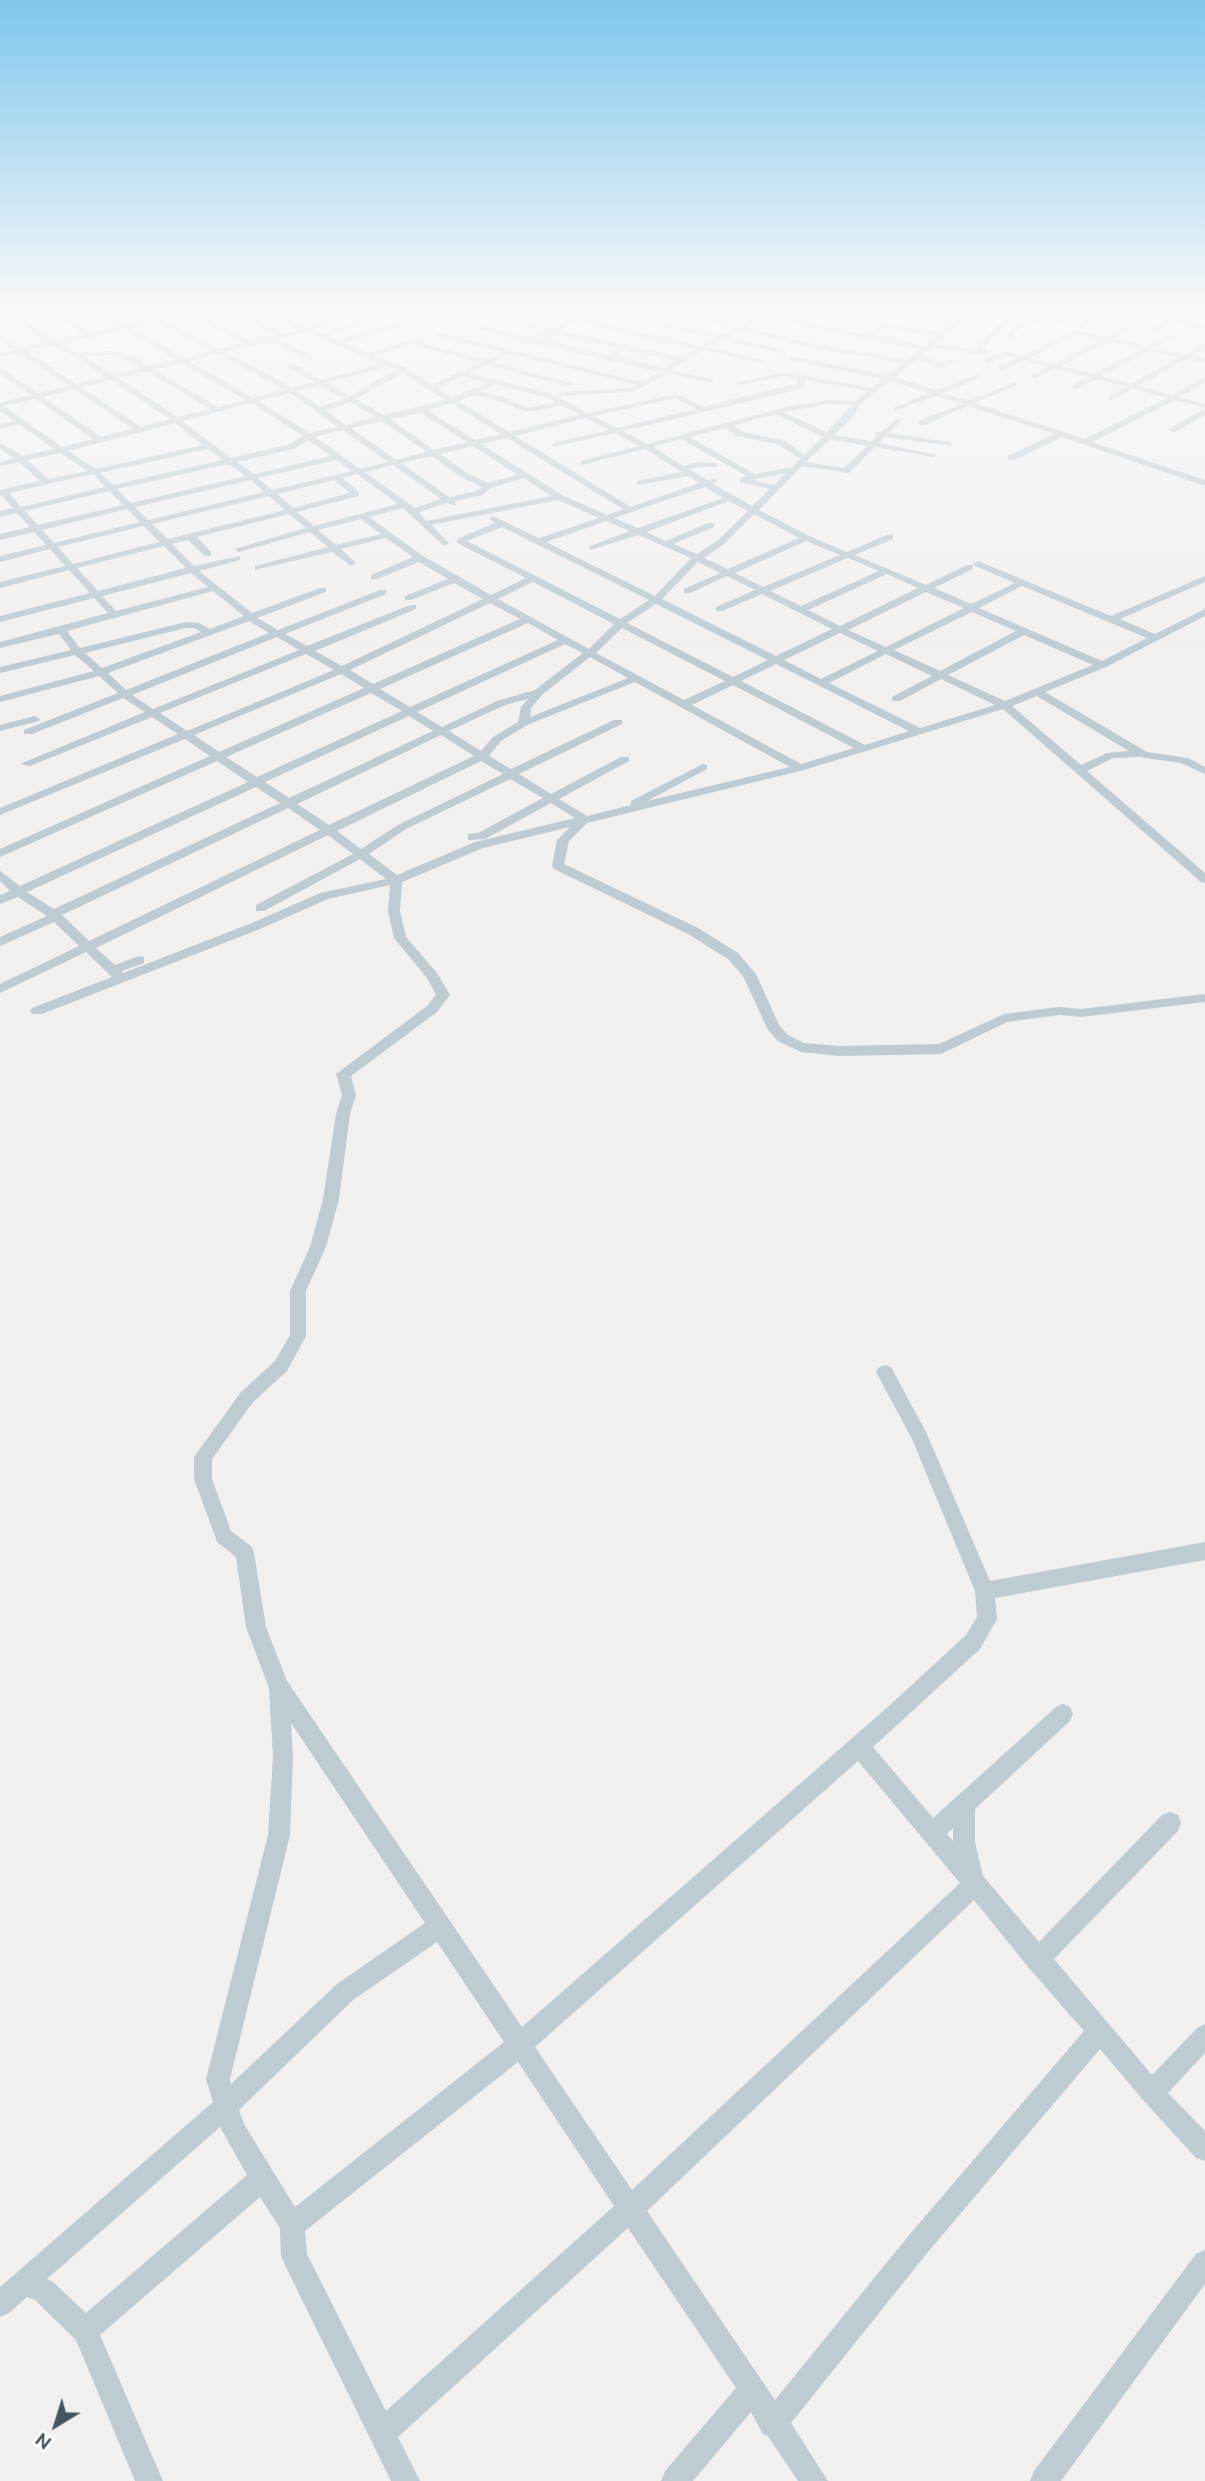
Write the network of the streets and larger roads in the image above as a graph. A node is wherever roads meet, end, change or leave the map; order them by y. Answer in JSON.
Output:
{"nodes":[{"id":1,"x":28,"y":426,"type":"edge"},
{"id":2,"x":80,"y":426,"type":"edge"},
{"id":3,"x":134,"y":426,"type":"edge"},
{"id":4,"x":158,"y":426,"type":"edge"},
{"id":5,"x":184,"y":426,"type":"edge"},
{"id":6,"x":293,"y":426,"type":"edge"},
{"id":7,"x":343,"y":426,"type":"edge"},
{"id":8,"x":354,"y":426,"type":"edge"},
{"id":9,"x":394,"y":426,"type":"edge"},
{"id":10,"x":445,"y":426,"type":"edge"},
{"id":11,"x":497,"y":426,"type":"edge"},
{"id":12,"x":549,"y":426,"type":"edge"},
{"id":13,"x":606,"y":426,"type":"edge"},
{"id":14,"x":636,"y":426,"type":"edge"},
{"id":15,"x":723,"y":426,"type":"edge"},
{"id":16,"x":727,"y":426,"type":"edge"},
{"id":17,"x":790,"y":426,"type":"edge"},
{"id":18,"x":802,"y":426,"type":"edge"},
{"id":19,"x":892,"y":426,"type":"edge"},
{"id":20,"x":1037,"y":426,"type":"edge"},
{"id":21,"x":1118,"y":426,"type":"edge"},
{"id":22,"x":1180,"y":426,"type":"edge"},
{"id":23,"x":786,"y":427,"type":"dead end"},
{"id":24,"x":346,"y":428,"type":"junction"},
{"id":25,"x":836,"y":428,"type":"joint"},
{"id":26,"x":140,"y":430,"type":"junction"},
{"id":27,"x":1172,"y":430,"type":"dead end"},
{"id":28,"x":616,"y":431,"type":"junction"},
{"id":29,"x":775,"y":431,"type":"dead end"},
{"id":30,"x":1062,"y":434,"type":"junction"},
{"id":31,"x":512,"y":435,"type":"junction"},
{"id":32,"x":883,"y":435,"type":"junction"},
{"id":33,"x":309,"y":436,"type":"junction"},
{"id":34,"x":681,"y":436,"type":"junction"},
{"id":35,"x":828,"y":436,"type":"junction"},
{"id":36,"x":752,"y":437,"type":"junction"},
{"id":37,"x":100,"y":440,"type":"junction"},
{"id":38,"x":1085,"y":442,"type":"junction"},
{"id":39,"x":874,"y":444,"type":"junction"},
{"id":40,"x":950,"y":444,"type":"dead end"},
{"id":41,"x":0,"y":445,"type":"edge"},
{"id":42,"x":473,"y":445,"type":"junction"},
{"id":43,"x":556,"y":445,"type":"dead end"},
{"id":44,"x":209,"y":446,"type":"junction"},
{"id":45,"x":645,"y":446,"type":"junction"},
{"id":46,"x":61,"y":450,"type":"junction"},
{"id":47,"x":435,"y":454,"type":"junction"},
{"id":48,"x":933,"y":455,"type":"dead end"},
{"id":49,"x":337,"y":457,"type":"junction"},
{"id":50,"x":1011,"y":458,"type":"dead end"},
{"id":51,"x":21,"y":459,"type":"junction"},
{"id":52,"x":229,"y":461,"type":"junction"},
{"id":53,"x":717,"y":462,"type":"junction"},
{"id":54,"x":398,"y":463,"type":"junction"},
{"id":55,"x":584,"y":463,"type":"dead end"},
{"id":56,"x":798,"y":463,"type":"junction"},
{"id":57,"x":0,"y":464,"type":"edge"},
{"id":58,"x":94,"y":471,"type":"junction"},
{"id":59,"x":357,"y":473,"type":"junction"},
{"id":60,"x":689,"y":473,"type":"junction"},
{"id":61,"x":251,"y":476,"type":"junction"},
{"id":62,"x":522,"y":476,"type":"junction"},
{"id":63,"x":754,"y":477,"type":"junction"},
{"id":64,"x":337,"y":478,"type":"junction"},
{"id":65,"x":714,"y":480,"type":"junction"},
{"id":66,"x":46,"y":482,"type":"junction"},
{"id":67,"x":639,"y":483,"type":"dead end"},
{"id":68,"x":1205,"y":483,"type":"edge"},
{"id":69,"x":111,"y":488,"type":"junction"},
{"id":70,"x":486,"y":488,"type":"junction"},
{"id":71,"x":777,"y":488,"type":"junction"},
{"id":72,"x":2,"y":491,"type":"edge"},
{"id":73,"x":270,"y":494,"type":"junction"},
{"id":74,"x":559,"y":497,"type":"junction"},
{"id":75,"x":730,"y":498,"type":"junction"},
{"id":76,"x":448,"y":500,"type":"junction"},
{"id":77,"x":404,"y":505,"type":"junction"},
{"id":78,"x":130,"y":507,"type":"junction"},
{"id":79,"x":512,"y":507,"type":"junction"},
{"id":80,"x":22,"y":509,"type":"junction"},
{"id":81,"x":629,"y":509,"type":"junction"},
{"id":82,"x":290,"y":511,"type":"junction"},
{"id":83,"x":414,"y":511,"type":"junction"},
{"id":84,"x":753,"y":511,"type":"junction"},
{"id":85,"x":483,"y":513,"type":"junction"},
{"id":86,"x":0,"y":514,"type":"edge"},
{"id":87,"x":362,"y":516,"type":"junction"},
{"id":88,"x":467,"y":516,"type":"junction"},
{"id":89,"x":605,"y":518,"type":"junction"},
{"id":90,"x":147,"y":524,"type":"junction"},
{"id":91,"x":425,"y":524,"type":"junction"},
{"id":92,"x":501,"y":524,"type":"junction"},
{"id":93,"x":711,"y":525,"type":"dead end"},
{"id":94,"x":38,"y":528,"type":"junction"},
{"id":95,"x":312,"y":529,"type":"junction"},
{"id":96,"x":634,"y":531,"type":"junction"},
{"id":97,"x":253,"y":532,"type":"junction"},
{"id":98,"x":386,"y":535,"type":"junction"},
{"id":99,"x":190,"y":536,"type":"junction"},
{"id":100,"x":0,"y":537,"type":"edge"},
{"id":101,"x":890,"y":537,"type":"dead end"},
{"id":102,"x":806,"y":538,"type":"junction"},
{"id":103,"x":540,"y":541,"type":"junction"},
{"id":104,"x":165,"y":542,"type":"junction"},
{"id":105,"x":444,"y":543,"type":"dead end"},
{"id":106,"x":665,"y":544,"type":"junction"},
{"id":107,"x":53,"y":545,"type":"junction"},
{"id":108,"x":593,"y":548,"type":"dead end"},
{"id":109,"x":336,"y":549,"type":"junction"},
{"id":110,"x":208,"y":554,"type":"dead end"},
{"id":111,"x":847,"y":555,"type":"junction"},
{"id":112,"x":420,"y":558,"type":"junction"},
{"id":113,"x":698,"y":558,"type":"junction"},
{"id":114,"x":0,"y":559,"type":"edge"},
{"id":115,"x":351,"y":563,"type":"dead end"},
{"id":116,"x":73,"y":567,"type":"junction"},
{"id":117,"x":258,"y":568,"type":"dead end"},
{"id":118,"x":193,"y":570,"type":"junction"},
{"id":119,"x":887,"y":570,"type":"junction"},
{"id":120,"x":729,"y":573,"type":"junction"},
{"id":121,"x":374,"y":577,"type":"dead end"},
{"id":122,"x":534,"y":578,"type":"junction"},
{"id":123,"x":455,"y":579,"type":"junction"},
{"id":124,"x":1205,"y":579,"type":"edge"},
{"id":125,"x":0,"y":585,"type":"edge"},
{"id":126,"x":1018,"y":585,"type":"dead end"},
{"id":127,"x":214,"y":587,"type":"junction"},
{"id":128,"x":929,"y":589,"type":"junction"},
{"id":129,"x":323,"y":590,"type":"dead end"},
{"id":130,"x":765,"y":590,"type":"junction"},
{"id":131,"x":687,"y":591,"type":"dead end"},
{"id":132,"x":383,"y":592,"type":"dead end"},
{"id":133,"x":98,"y":595,"type":"junction"},
{"id":134,"x":491,"y":597,"type":"junction"},
{"id":135,"x":656,"y":600,"type":"junction"},
{"id":136,"x":719,"y":609,"type":"dead end"},
{"id":137,"x":802,"y":609,"type":"junction"},
{"id":138,"x":974,"y":609,"type":"junction"},
{"id":139,"x":1205,"y":612,"type":"edge"},
{"id":140,"x":114,"y":614,"type":"junction"},
{"id":141,"x":251,"y":618,"type":"junction"},
{"id":142,"x":529,"y":619,"type":"junction"},
{"id":143,"x":1112,"y":619,"type":"junction"},
{"id":144,"x":0,"y":620,"type":"edge"},
{"id":145,"x":621,"y":623,"type":"junction"},
{"id":146,"x":61,"y":630,"type":"junction"},
{"id":147,"x":843,"y":631,"type":"junction"},
{"id":148,"x":1024,"y":631,"type":"junction"},
{"id":149,"x":210,"y":633,"type":"junction"},
{"id":150,"x":278,"y":635,"type":"junction"},
{"id":151,"x":1154,"y":637,"type":"junction"},
{"id":152,"x":565,"y":640,"type":"junction"},
{"id":153,"x":0,"y":645,"type":"edge"},
{"id":154,"x":891,"y":651,"type":"junction"},
{"id":155,"x":78,"y":652,"type":"junction"},
{"id":156,"x":309,"y":652,"type":"junction"},
{"id":157,"x":591,"y":652,"type":"junction"},
{"id":158,"x":780,"y":660,"type":"junction"},
{"id":159,"x":1102,"y":665,"type":"junction"},
{"id":160,"x":0,"y":670,"type":"edge"},
{"id":161,"x":342,"y":670,"type":"junction"},
{"id":162,"x":99,"y":673,"type":"junction"},
{"id":163,"x":941,"y":674,"type":"junction"},
{"id":164,"x":637,"y":678,"type":"junction"},
{"id":165,"x":736,"y":682,"type":"junction"},
{"id":166,"x":822,"y":682,"type":"junction"},
{"id":167,"x":372,"y":690,"type":"junction"},
{"id":168,"x":539,"y":692,"type":"junction"},
{"id":169,"x":1038,"y":692,"type":"junction"},
{"id":170,"x":126,"y":695,"type":"junction"},
{"id":171,"x":0,"y":699,"type":"edge"},
{"id":172,"x":896,"y":699,"type":"dead end"},
{"id":173,"x":685,"y":704,"type":"junction"},
{"id":174,"x":1005,"y":705,"type":"junction"},
{"id":175,"x":409,"y":712,"type":"junction"},
{"id":176,"x":154,"y":714,"type":"junction"},
{"id":177,"x":35,"y":719,"type":"dead end"},
{"id":178,"x":618,"y":722,"type":"dead end"},
{"id":179,"x":523,"y":723,"type":"junction"},
{"id":180,"x":0,"y":728,"type":"edge"},
{"id":181,"x":28,"y":732,"type":"dead end"},
{"id":182,"x":441,"y":732,"type":"junction"},
{"id":183,"x":920,"y":732,"type":"junction"},
{"id":184,"x":186,"y":734,"type":"junction"},
{"id":185,"x":863,"y":748,"type":"junction"},
{"id":186,"x":484,"y":755,"type":"junction"},
{"id":187,"x":1144,"y":755,"type":"junction"},
{"id":188,"x":218,"y":757,"type":"junction"},
{"id":189,"x":625,"y":759,"type":"dead end"},
{"id":190,"x":26,"y":764,"type":"dead end"},
{"id":191,"x":702,"y":767,"type":"dead end"},
{"id":192,"x":800,"y":768,"type":"junction"},
{"id":193,"x":1080,"y":770,"type":"junction"},
{"id":194,"x":1205,"y":771,"type":"edge"},
{"id":195,"x":510,"y":773,"type":"junction"},
{"id":196,"x":256,"y":783,"type":"junction"},
{"id":197,"x":551,"y":799,"type":"junction"},
{"id":198,"x":289,"y":803,"type":"junction"},
{"id":199,"x":629,"y":809,"type":"junction"},
{"id":200,"x":0,"y":812,"type":"edge"},
{"id":201,"x":584,"y":819,"type":"junction"},
{"id":202,"x":327,"y":829,"type":"junction"},
{"id":203,"x":471,"y":837,"type":"dead end"},
{"id":204,"x":0,"y":853,"type":"edge"},
{"id":205,"x":361,"y":854,"type":"junction"},
{"id":206,"x":0,"y":874,"type":"edge"},
{"id":207,"x":1205,"y":879,"type":"edge"},
{"id":208,"x":396,"y":880,"type":"junction"},
{"id":209,"x":19,"y":892,"type":"junction"},
{"id":210,"x":0,"y":900,"type":"edge"},
{"id":211,"x":260,"y":908,"type":"dead end"},
{"id":212,"x":54,"y":915,"type":"junction"},
{"id":213,"x":0,"y":942,"type":"edge"},
{"id":214,"x":88,"y":947,"type":"junction"},
{"id":215,"x":139,"y":960,"type":"dead end"},
{"id":216,"x":117,"y":974,"type":"junction"},
{"id":217,"x":0,"y":989,"type":"edge"},
{"id":218,"x":1205,"y":998,"type":"edge"},
{"id":219,"x":37,"y":1011,"type":"dead end"},
{"id":220,"x":885,"y":1372,"type":"dead end"},
{"id":221,"x":1205,"y":1551,"type":"edge"},
{"id":222,"x":985,"y":1591,"type":"junction"},
{"id":223,"x":279,"y":1687,"type":"junction"},
{"id":224,"x":1063,"y":1714,"type":"dead end"},
{"id":225,"x":858,"y":1745,"type":"junction"},
{"id":226,"x":964,"y":1804,"type":"junction"},
{"id":227,"x":1170,"y":1823,"type":"dead end"},
{"id":228,"x":931,"y":1834,"type":"junction"},
{"id":229,"x":974,"y":1885,"type":"junction"},
{"id":230,"x":441,"y":1926,"type":"junction"},
{"id":231,"x":1037,"y":1960,"type":"junction"},
{"id":232,"x":1099,"y":2032,"type":"junction"},
{"id":233,"x":1205,"y":2036,"type":"edge"},
{"id":234,"x":521,"y":2044,"type":"junction"},
{"id":235,"x":1152,"y":2093,"type":"junction"},
{"id":236,"x":226,"y":2106,"type":"junction"},
{"id":237,"x":1205,"y":2149,"type":"edge"},
{"id":238,"x":263,"y":2178,"type":"junction"},
{"id":239,"x":629,"y":2210,"type":"junction"},
{"id":240,"x":292,"y":2225,"type":"junction"},
{"id":241,"x":1205,"y":2263,"type":"edge"},
{"id":242,"x":24,"y":2283,"type":"junction"},
{"id":243,"x":0,"y":2304,"type":"edge"},
{"id":244,"x":85,"y":2331,"type":"junction"},
{"id":245,"x":751,"y":2392,"type":"junction"},
{"id":246,"x":773,"y":2424,"type":"junction"},
{"id":247,"x":382,"y":2433,"type":"junction"},
{"id":248,"x":149,"y":2481,"type":"edge"},
{"id":249,"x":407,"y":2481,"type":"edge"},
{"id":250,"x":675,"y":2481,"type":"edge"},
{"id":251,"x":814,"y":2481,"type":"edge"},
{"id":252,"x":1044,"y":2481,"type":"edge"}],
"edges":[{"from":1,"to":46,"type":"street"},
{"from":2,"to":37,"type":"street"},
{"from":3,"to":26,"type":"street"},
{"from":4,"to":26,"type":"street"},
{"from":5,"to":44,"type":"street"},
{"from":6,"to":33,"type":"street"},
{"from":7,"to":24,"type":"street"},
{"from":8,"to":24,"type":"street"},
{"from":9,"to":47,"type":"street"},
{"from":10,"to":42,"type":"street"},
{"from":11,"to":31,"type":"street"},
{"from":12,"to":31,"type":"street"},
{"from":13,"to":28,"type":"street"},
{"from":14,"to":28,"type":"street"},
{"from":15,"to":34,"type":"street"},
{"from":16,"to":36,"type":"street"},
{"from":17,"to":23,"type":"street"},
{"from":18,"to":35,"type":"street"},
{"from":19,"to":32,"type":"street"},
{"from":20,"to":30,"type":"street"},
{"from":21,"to":38,"type":"street"},
{"from":22,"to":27,"type":"street"},
{"from":24,"to":33,"type":"street"},
{"from":24,"to":54,"type":"street"},
{"from":25,"to":32,"type":"street"},
{"from":25,"to":35,"type":"street"},
{"from":26,"to":37,"type":"street"},
{"from":28,"to":43,"type":"street"},
{"from":28,"to":45,"type":"street"},
{"from":29,"to":36,"type":"street"},
{"from":30,"to":38,"type":"street"},
{"from":30,"to":50,"type":"street"},
{"from":31,"to":42,"type":"street"},
{"from":31,"to":81,"type":"street"},
{"from":32,"to":39,"type":"street"},
{"from":32,"to":40,"type":"street"},
{"from":33,"to":49,"type":"street"},
{"from":33,"to":52,"type":"street"},
{"from":34,"to":45,"type":"street"},
{"from":34,"to":53,"type":"street"},
{"from":35,"to":39,"type":"street"},
{"from":35,"to":56,"type":"street"},
{"from":36,"to":56,"type":"street"},
{"from":37,"to":46,"type":"street"},
{"from":38,"to":68,"type":"street"},
{"from":39,"to":48,"type":"street"},
{"from":39,"to":56,"type":"street"},
{"from":41,"to":51,"type":"street"},
{"from":42,"to":47,"type":"street"},
{"from":42,"to":62,"type":"street"},
{"from":44,"to":52,"type":"street"},
{"from":44,"to":58,"type":"street"},
{"from":45,"to":55,"type":"street"},
{"from":45,"to":60,"type":"street"},
{"from":46,"to":51,"type":"street"},
{"from":46,"to":58,"type":"street"},
{"from":47,"to":54,"type":"street"},
{"from":47,"to":70,"type":"street"},
{"from":49,"to":59,"type":"street"},
{"from":49,"to":61,"type":"street"},
{"from":51,"to":57,"type":"street"},
{"from":51,"to":66,"type":"street"},
{"from":52,"to":61,"type":"street"},
{"from":52,"to":69,"type":"street"},
{"from":53,"to":60,"type":"street"},
{"from":53,"to":63,"type":"street"},
{"from":53,"to":65,"type":"street"},
{"from":54,"to":59,"type":"street"},
{"from":54,"to":76,"type":"street"},
{"from":56,"to":63,"type":"street"},
{"from":56,"to":71,"type":"street"},
{"from":58,"to":66,"type":"street"},
{"from":58,"to":69,"type":"street"},
{"from":59,"to":64,"type":"street"},
{"from":59,"to":77,"type":"street"},
{"from":60,"to":65,"type":"street"},
{"from":60,"to":67,"type":"street"},
{"from":61,"to":73,"type":"street"},
{"from":61,"to":78,"type":"street"},
{"from":62,"to":70,"type":"street"},
{"from":62,"to":74,"type":"street"},
{"from":63,"to":71,"type":"street"},
{"from":64,"to":73,"type":"street"},
{"from":64,"to":82,"type":"street"},
{"from":65,"to":75,"type":"street"},
{"from":65,"to":81,"type":"street"},
{"from":66,"to":72,"type":"street"},
{"from":69,"to":78,"type":"street"},
{"from":69,"to":80,"type":"street"},
{"from":70,"to":76,"type":"street"},
{"from":70,"to":79,"type":"street"},
{"from":71,"to":84,"type":"street"},
{"from":72,"to":80,"type":"street"},
{"from":73,"to":82,"type":"street"},
{"from":73,"to":90,"type":"street"},
{"from":74,"to":79,"type":"street"},
{"from":74,"to":89,"type":"street"},
{"from":75,"to":84,"type":"street"},
{"from":75,"to":96,"type":"street"},
{"from":76,"to":83,"type":"street"},
{"from":76,"to":88,"type":"street"},
{"from":77,"to":83,"type":"street"},
{"from":77,"to":87,"type":"street"},
{"from":78,"to":90,"type":"street"},
{"from":78,"to":94,"type":"street"},
{"from":79,"to":85,"type":"street"},
{"from":80,"to":86,"type":"street"},
{"from":80,"to":94,"type":"street"},
{"from":81,"to":89,"type":"street"},
{"from":82,"to":95,"type":"street"},
{"from":82,"to":97,"type":"street"},
{"from":83,"to":91,"type":"street"},
{"from":84,"to":102,"type":"street"},
{"from":84,"to":113,"type":"street"},
{"from":85,"to":88,"type":"street"},
{"from":85,"to":92,"type":"street"},
{"from":87,"to":95,"type":"street"},
{"from":87,"to":98,"type":"street"},
{"from":88,"to":91,"type":"street"},
{"from":89,"to":96,"type":"street"},
{"from":89,"to":103,"type":"street"},
{"from":90,"to":104,"type":"street"},
{"from":90,"to":107,"type":"street"},
{"from":91,"to":105,"type":"street"},
{"from":92,"to":103,"type":"street"},
{"from":92,"to":122,"type":"street"},
{"from":93,"to":106,"type":"street"},
{"from":94,"to":100,"type":"street"},
{"from":94,"to":107,"type":"street"},
{"from":95,"to":97,"type":"street"},
{"from":95,"to":109,"type":"street"},
{"from":96,"to":106,"type":"street"},
{"from":96,"to":108,"type":"street"},
{"from":97,"to":99,"type":"street"},
{"from":97,"to":118,"type":"street"},
{"from":98,"to":109,"type":"street"},
{"from":98,"to":112,"type":"street"},
{"from":99,"to":104,"type":"street"},
{"from":99,"to":110,"type":"street"},
{"from":101,"to":111,"type":"street"},
{"from":102,"to":111,"type":"street"},
{"from":102,"to":120,"type":"street"},
{"from":103,"to":135,"type":"street"},
{"from":104,"to":116,"type":"street"},
{"from":104,"to":118,"type":"street"},
{"from":106,"to":113,"type":"street"},
{"from":107,"to":114,"type":"street"},
{"from":107,"to":116,"type":"street"},
{"from":109,"to":115,"type":"street"},
{"from":109,"to":117,"type":"street"},
{"from":111,"to":119,"type":"street"},
{"from":111,"to":130,"type":"street"},
{"from":112,"to":121,"type":"street"},
{"from":112,"to":123,"type":"street"},
{"from":113,"to":120,"type":"street"},
{"from":113,"to":135,"type":"street"},
{"from":116,"to":125,"type":"street"},
{"from":116,"to":133,"type":"street"},
{"from":118,"to":127,"type":"street"},
{"from":118,"to":133,"type":"street"},
{"from":119,"to":128,"type":"street"},
{"from":119,"to":137,"type":"street"},
{"from":120,"to":130,"type":"street"},
{"from":120,"to":131,"type":"street"},
{"from":122,"to":134,"type":"street"},
{"from":122,"to":145,"type":"street"},
{"from":123,"to":134,"type":"street"},
{"from":123,"to":156,"type":"street"},
{"from":124,"to":143,"type":"street"},
{"from":126,"to":138,"type":"street"},
{"from":127,"to":140,"type":"street"},
{"from":127,"to":141,"type":"street"},
{"from":128,"to":138,"type":"street"},
{"from":128,"to":143,"type":"street"},
{"from":128,"to":147,"type":"street"},
{"from":129,"to":141,"type":"street"},
{"from":130,"to":136,"type":"street"},
{"from":130,"to":137,"type":"street"},
{"from":132,"to":150,"type":"street"},
{"from":133,"to":140,"type":"street"},
{"from":133,"to":144,"type":"street"},
{"from":134,"to":142,"type":"street"},
{"from":134,"to":161,"type":"street"},
{"from":135,"to":145,"type":"street"},
{"from":135,"to":158,"type":"street"},
{"from":137,"to":147,"type":"street"},
{"from":138,"to":148,"type":"street"},
{"from":138,"to":154,"type":"street"},
{"from":139,"to":151,"type":"street"},
{"from":140,"to":146,"type":"street"},
{"from":141,"to":149,"type":"street"},
{"from":141,"to":150,"type":"street"},
{"from":142,"to":152,"type":"street"},
{"from":142,"to":167,"type":"street"},
{"from":143,"to":151,"type":"street"},
{"from":145,"to":157,"type":"street"},
{"from":145,"to":165,"type":"street"},
{"from":146,"to":153,"type":"street"},
{"from":146,"to":155,"type":"street"},
{"from":147,"to":154,"type":"street"},
{"from":147,"to":158,"type":"street"},
{"from":148,"to":159,"type":"street"},
{"from":148,"to":163,"type":"street"},
{"from":149,"to":155,"type":"street"},
{"from":149,"to":162,"type":"street"},
{"from":150,"to":156,"type":"street"},
{"from":150,"to":170,"type":"street"},
{"from":151,"to":159,"type":"street"},
{"from":152,"to":157,"type":"street"},
{"from":152,"to":175,"type":"street"},
{"from":154,"to":163,"type":"street"},
{"from":154,"to":166,"type":"street"},
{"from":155,"to":160,"type":"street"},
{"from":155,"to":162,"type":"street"},
{"from":156,"to":161,"type":"street"},
{"from":156,"to":176,"type":"street"},
{"from":157,"to":164,"type":"street"},
{"from":157,"to":168,"type":"street"},
{"from":158,"to":165,"type":"street"},
{"from":158,"to":166,"type":"street"},
{"from":159,"to":169,"type":"street"},
{"from":161,"to":167,"type":"street"},
{"from":161,"to":184,"type":"street"},
{"from":162,"to":170,"type":"street"},
{"from":162,"to":171,"type":"street"},
{"from":163,"to":172,"type":"street"},
{"from":163,"to":174,"type":"street"},
{"from":164,"to":173,"type":"street"},
{"from":164,"to":179,"type":"street"},
{"from":165,"to":173,"type":"street"},
{"from":165,"to":185,"type":"street"},
{"from":166,"to":183,"type":"street"},
{"from":167,"to":175,"type":"street"},
{"from":167,"to":188,"type":"street"},
{"from":168,"to":179,"type":"street"},
{"from":168,"to":182,"type":"street"},
{"from":169,"to":174,"type":"street"},
{"from":169,"to":187,"type":"street"},
{"from":170,"to":176,"type":"street"},
{"from":170,"to":181,"type":"street"},
{"from":173,"to":192,"type":"street"},
{"from":174,"to":183,"type":"street"},
{"from":174,"to":193,"type":"street"},
{"from":175,"to":182,"type":"street"},
{"from":175,"to":196,"type":"street"},
{"from":176,"to":184,"type":"street"},
{"from":176,"to":190,"type":"street"},
{"from":177,"to":180,"type":"street"},
{"from":178,"to":195,"type":"street"},
{"from":179,"to":186,"type":"street"},
{"from":182,"to":186,"type":"street"},
{"from":182,"to":198,"type":"street"},
{"from":183,"to":185,"type":"street"},
{"from":184,"to":188,"type":"street"},
{"from":184,"to":200,"type":"street"},
{"from":185,"to":192,"type":"street"},
{"from":186,"to":195,"type":"street"},
{"from":186,"to":202,"type":"street"},
{"from":187,"to":193,"type":"street"},
{"from":187,"to":194,"type":"street"},
{"from":188,"to":196,"type":"street"},
{"from":188,"to":204,"type":"street"},
{"from":189,"to":197,"type":"street"},
{"from":191,"to":199,"type":"street"},
{"from":192,"to":199,"type":"street"},
{"from":193,"to":207,"type":"street"},
{"from":195,"to":197,"type":"street"},
{"from":195,"to":205,"type":"street"},
{"from":196,"to":198,"type":"street"},
{"from":196,"to":209,"type":"street"},
{"from":197,"to":201,"type":"street"},
{"from":197,"to":203,"type":"street"},
{"from":198,"to":202,"type":"street"},
{"from":198,"to":212,"type":"street"},
{"from":199,"to":201,"type":"street"},
{"from":201,"to":208,"type":"street"},
{"from":201,"to":218,"type":"street"},
{"from":202,"to":205,"type":"street"},
{"from":202,"to":214,"type":"street"},
{"from":205,"to":208,"type":"street"},
{"from":205,"to":211,"type":"street"},
{"from":206,"to":209,"type":"street"},
{"from":208,"to":216,"type":"street"},
{"from":208,"to":223,"type":"street"},
{"from":209,"to":210,"type":"street"},
{"from":209,"to":212,"type":"street"},
{"from":212,"to":213,"type":"street"},
{"from":212,"to":214,"type":"street"},
{"from":214,"to":216,"type":"street"},
{"from":214,"to":217,"type":"street"},
{"from":215,"to":216,"type":"street"},
{"from":216,"to":219,"type":"street"},
{"from":220,"to":222,"type":"street"},
{"from":221,"to":222,"type":"street"},
{"from":222,"to":225,"type":"street"},
{"from":223,"to":230,"type":"street"},
{"from":223,"to":236,"type":"street"},
{"from":224,"to":226,"type":"street"},
{"from":225,"to":228,"type":"street"},
{"from":225,"to":234,"type":"street"},
{"from":226,"to":228,"type":"street"},
{"from":226,"to":229,"type":"street"},
{"from":227,"to":231,"type":"street"},
{"from":228,"to":229,"type":"street"},
{"from":229,"to":231,"type":"street"},
{"from":229,"to":239,"type":"street"},
{"from":230,"to":234,"type":"street"},
{"from":230,"to":236,"type":"street"},
{"from":231,"to":232,"type":"street"},
{"from":232,"to":235,"type":"street"},
{"from":232,"to":246,"type":"street"},
{"from":233,"to":235,"type":"street"},
{"from":234,"to":239,"type":"street"},
{"from":234,"to":240,"type":"street"},
{"from":235,"to":237,"type":"street"},
{"from":236,"to":238,"type":"street"},
{"from":236,"to":242,"type":"street"},
{"from":238,"to":240,"type":"street"},
{"from":238,"to":244,"type":"street"},
{"from":239,"to":245,"type":"street"},
{"from":239,"to":247,"type":"street"},
{"from":240,"to":247,"type":"street"},
{"from":241,"to":252,"type":"street"},
{"from":242,"to":243,"type":"street"},
{"from":242,"to":244,"type":"street"},
{"from":244,"to":248,"type":"street"},
{"from":245,"to":246,"type":"street"},
{"from":245,"to":250,"type":"street"},
{"from":246,"to":251,"type":"street"},
{"from":247,"to":249,"type":"street"}]}
